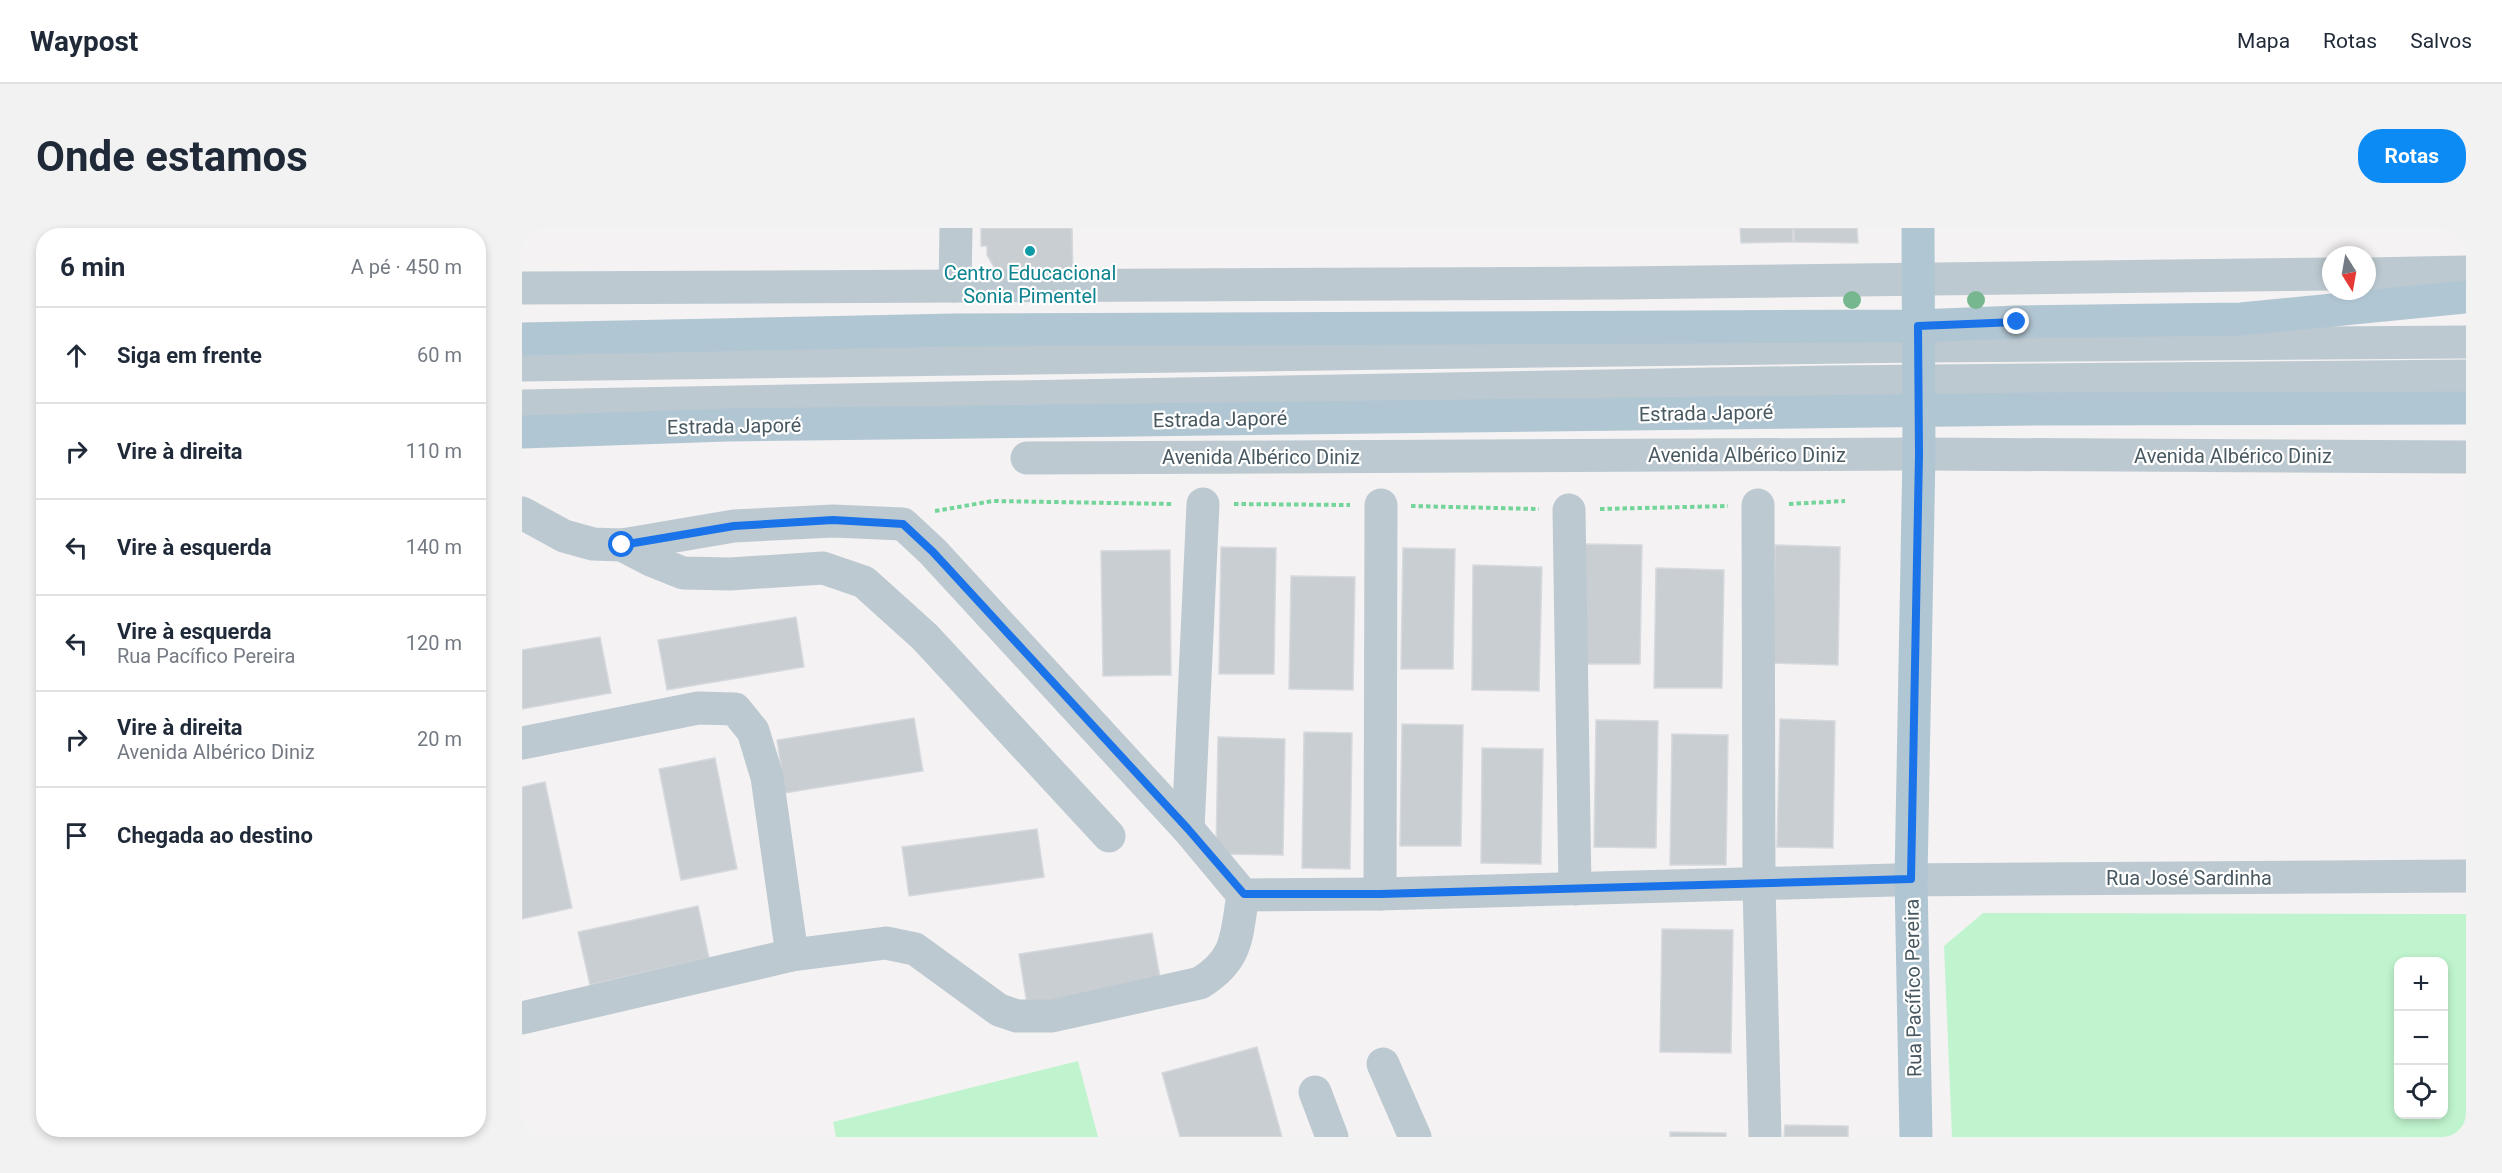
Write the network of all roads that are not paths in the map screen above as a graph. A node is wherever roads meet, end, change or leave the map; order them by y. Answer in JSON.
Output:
{"nodes":[{"id":1,"x":956,"y":228,"type":"edge"},
{"id":2,"x":1918,"y":228,"type":"edge"},
{"id":3,"x":2466,"y":272,"type":"edge"},
{"id":4,"x":2322,"y":274,"type":"edge"},
{"id":5,"x":2376,"y":274,"type":"edge"},
{"id":6,"x":1918,"y":280,"type":"junction"},
{"id":7,"x":955,"y":286,"type":"junction"},
{"id":8,"x":522,"y":288,"type":"edge"},
{"id":9,"x":2466,"y":297,"type":"edge"},
{"id":10,"x":1918,"y":336,"type":"junction"},
{"id":11,"x":522,"y":339,"type":"edge"},
{"id":12,"x":2466,"y":342,"type":"edge"},
{"id":13,"x":522,"y":365,"type":"edge"},
{"id":14,"x":2466,"y":376,"type":"edge"},
{"id":15,"x":1918,"y":396,"type":"junction"},
{"id":16,"x":522,"y":406,"type":"edge"},
{"id":17,"x":2466,"y":408,"type":"edge"},
{"id":18,"x":522,"y":432,"type":"edge"},
{"id":19,"x":1919,"y":454,"type":"junction"},
{"id":20,"x":2466,"y":457,"type":"edge"},
{"id":21,"x":1027,"y":458,"type":"dead end"},
{"id":22,"x":1203,"y":504,"type":"dead end"},
{"id":23,"x":1381,"y":505,"type":"dead end"},
{"id":24,"x":1758,"y":505,"type":"dead end"},
{"id":25,"x":1569,"y":510,"type":"dead end"},
{"id":26,"x":522,"y":513,"type":"edge"},
{"id":27,"x":622,"y":545,"type":"junction"},
{"id":28,"x":522,"y":743,"type":"edge"},
{"id":29,"x":1188,"y":829,"type":"junction"},
{"id":30,"x":1109,"y":836,"type":"dead end"},
{"id":31,"x":2466,"y":876,"type":"edge"},
{"id":32,"x":1911,"y":879,"type":"junction"},
{"id":33,"x":1759,"y":884,"type":"junction"},
{"id":34,"x":1575,"y":889,"type":"junction"},
{"id":35,"x":1244,"y":894,"type":"junction"},
{"id":36,"x":1380,"y":894,"type":"junction"},
{"id":37,"x":792,"y":955,"type":"junction"},
{"id":38,"x":522,"y":1018,"type":"edge"},
{"id":39,"x":1383,"y":1064,"type":"dead end"},
{"id":40,"x":1315,"y":1092,"type":"dead end"},
{"id":41,"x":1332,"y":1137,"type":"edge"},
{"id":42,"x":1415,"y":1137,"type":"edge"},
{"id":43,"x":1766,"y":1137,"type":"edge"},
{"id":44,"x":1916,"y":1137,"type":"edge"}],
"edges":[{"from":1,"to":7,"type":"street"},
{"from":2,"to":6,"type":"main road","name":"Rua Pacífico Pereira"},
{"from":3,"to":5,"type":"street"},
{"from":4,"to":6,"type":"street"},
{"from":6,"to":7,"type":"street"},
{"from":6,"to":10,"type":"main road","name":"Rua Pacífico Pereira"},
{"from":7,"to":8,"type":"street"},
{"from":9,"to":10,"type":"main road"},
{"from":10,"to":11,"type":"main road"},
{"from":10,"to":12,"type":"street"},
{"from":10,"to":13,"type":"street"},
{"from":10,"to":15,"type":"main road","name":"Rua Pacífico Pereira"},
{"from":14,"to":15,"type":"street"},
{"from":15,"to":16,"type":"street"},
{"from":15,"to":17,"type":"main road"},
{"from":15,"to":18,"type":"main road","name":"Estrada Japoré"},
{"from":15,"to":19,"type":"main road","name":"Rua Pacífico Pereira"},
{"from":19,"to":20,"type":"street","name":"Avenida Albérico Diniz"},
{"from":19,"to":21,"type":"street","name":"Avenida Albérico Diniz"},
{"from":19,"to":32,"type":"main road","name":"Rua Pacífico Pereira"},
{"from":22,"to":29,"type":"street"},
{"from":23,"to":36,"type":"street"},
{"from":24,"to":33,"type":"street"},
{"from":25,"to":34,"type":"street"},
{"from":26,"to":27,"type":"street"},
{"from":27,"to":29,"type":"street"},
{"from":27,"to":30,"type":"street"},
{"from":28,"to":37,"type":"street"},
{"from":29,"to":35,"type":"street"},
{"from":31,"to":32,"type":"street","name":"Rua José Sardinha"},
{"from":32,"to":33,"type":"street","name":"Rua José Sardinha"},
{"from":32,"to":44,"type":"main road","name":"Rua Pacífico Pereira"},
{"from":33,"to":34,"type":"street","name":"Rua José Sardinha"},
{"from":33,"to":43,"type":"street"},
{"from":34,"to":36,"type":"street","name":"Rua José Sardinha"},
{"from":35,"to":36,"type":"street","name":"Rua José Sardinha"},
{"from":35,"to":37,"type":"street"},
{"from":37,"to":38,"type":"street"},
{"from":39,"to":42,"type":"street"},
{"from":40,"to":41,"type":"street"}]}
